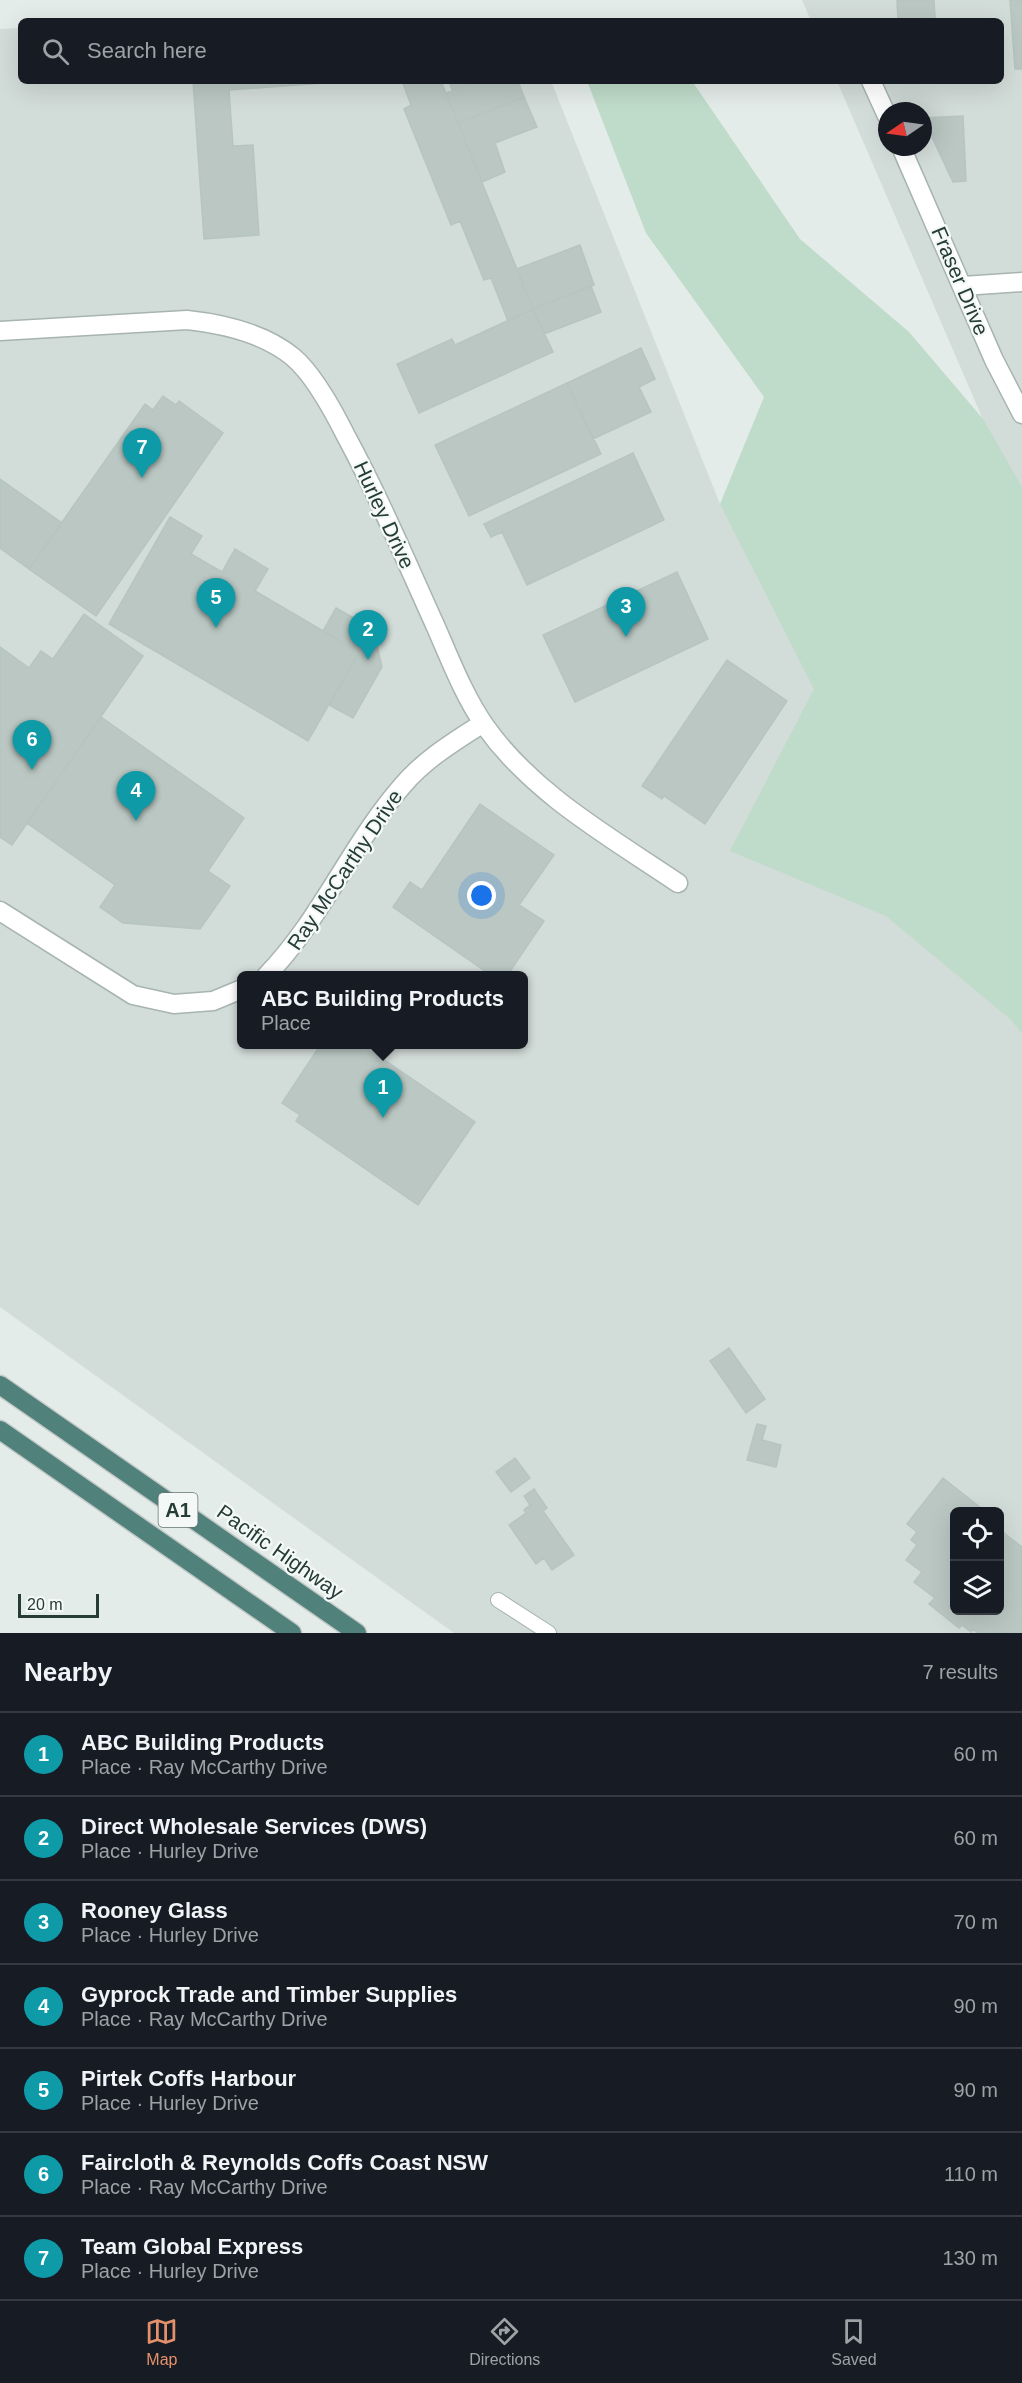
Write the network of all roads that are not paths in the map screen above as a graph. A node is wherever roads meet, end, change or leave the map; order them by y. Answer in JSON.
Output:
{"nodes":[{"id":1,"x":872,"y":84,"type":"edge"},
{"id":2,"x":881,"y":102,"type":"edge"},
{"id":3,"x":905,"y":156,"type":"edge"},
{"id":4,"x":1022,"y":282,"type":"edge"},
{"id":5,"x":963,"y":286,"type":"junction"},
{"id":6,"x":0,"y":331,"type":"edge"},
{"id":7,"x":1022,"y":414,"type":"edge"},
{"id":8,"x":483,"y":723,"type":"junction"},
{"id":9,"x":678,"y":882,"type":"dead end"},
{"id":10,"x":0,"y":911,"type":"edge"},
{"id":11,"x":270,"y":971,"type":"edge"},
{"id":12,"x":237,"y":991,"type":"edge"},
{"id":13,"x":0,"y":1385,"type":"edge"},
{"id":14,"x":0,"y":1430,"type":"edge"},
{"id":15,"x":498,"y":1600,"type":"dead end"},
{"id":16,"x":292,"y":1633,"type":"edge"},
{"id":17,"x":357,"y":1633,"type":"edge"},
{"id":18,"x":549,"y":1633,"type":"edge"}],
"edges":[{"from":1,"to":2,"type":"street"},
{"from":3,"to":5,"type":"street","name":"Fraser Drive"},
{"from":4,"to":5,"type":"street"},
{"from":5,"to":7,"type":"street","name":"Fraser Drive"},
{"from":6,"to":8,"type":"street","name":"Hurley Drive"},
{"from":8,"to":9,"type":"street","name":"Hurley Drive"},
{"from":8,"to":11,"type":"street","name":"Ray McCarthy Drive"},
{"from":10,"to":12,"type":"street"},
{"from":13,"to":17,"type":"highway","name":"Pacific Highway","number":"A1"},
{"from":14,"to":16,"type":"highway","number":"A1"},
{"from":15,"to":18,"type":"lane"}]}
